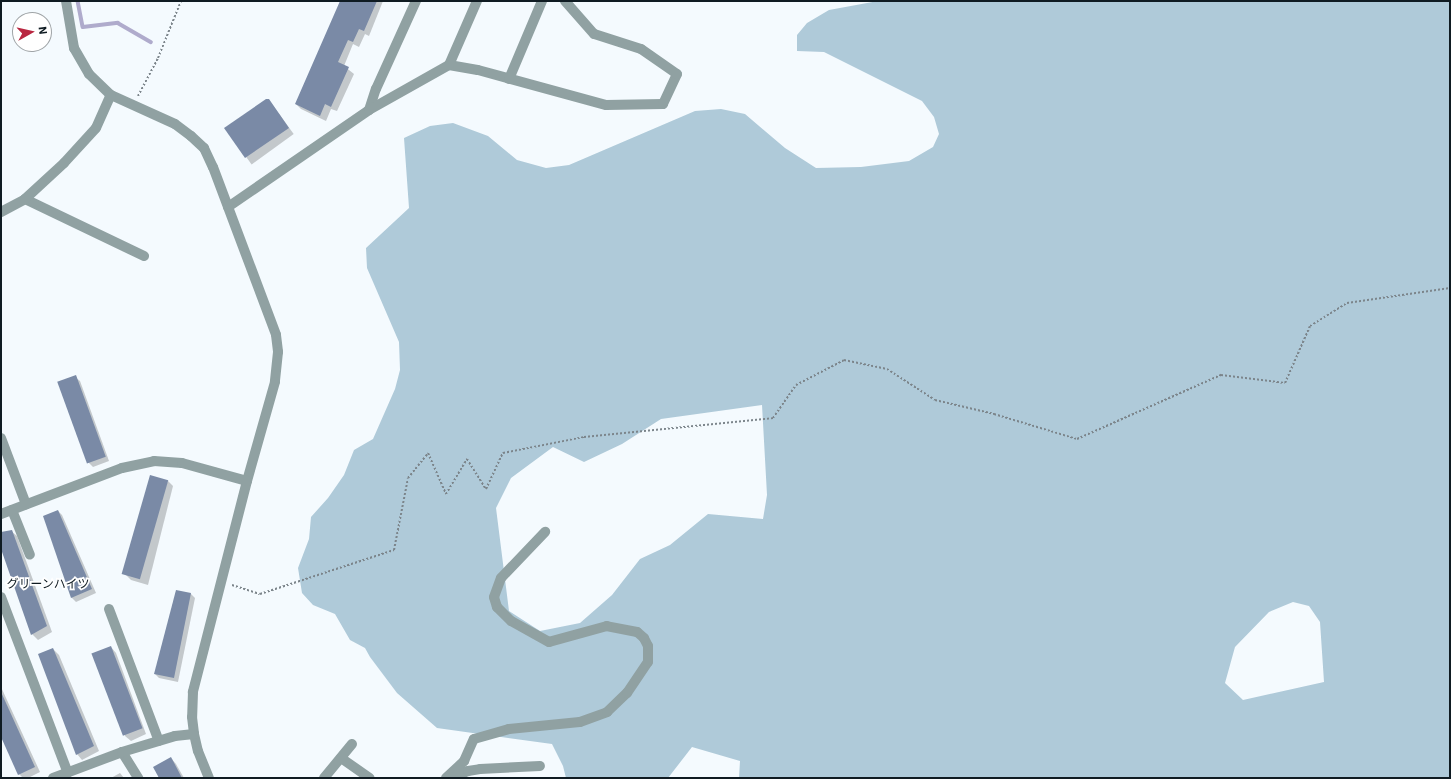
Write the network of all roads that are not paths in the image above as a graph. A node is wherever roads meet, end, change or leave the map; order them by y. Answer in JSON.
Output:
{"nodes":[{"id":1,"x":66,"y":1,"type":"edge"},
{"id":2,"x":416,"y":1,"type":"edge"},
{"id":3,"x":477,"y":1,"type":"edge"},
{"id":4,"x":542,"y":1,"type":"edge"},
{"id":5,"x":565,"y":1,"type":"edge"},
{"id":6,"x":449,"y":65,"type":"junction"},
{"id":7,"x":509,"y":79,"type":"junction"},
{"id":8,"x":111,"y":95,"type":"junction"},
{"id":9,"x":369,"y":110,"type":"junction"},
{"id":10,"x":25,"y":199,"type":"junction"},
{"id":11,"x":228,"y":208,"type":"junction"},
{"id":12,"x":1,"y":212,"type":"edge"},
{"id":13,"x":144,"y":256,"type":"dead end"},
{"id":14,"x":1,"y":438,"type":"edge"},
{"id":15,"x":247,"y":481,"type":"junction"},
{"id":16,"x":26,"y":504,"type":"junction"},
{"id":17,"x":12,"y":510,"type":"junction"},
{"id":18,"x":1,"y":514,"type":"edge"},
{"id":19,"x":545,"y":532,"type":"dead end"},
{"id":20,"x":30,"y":555,"type":"dead end"},
{"id":21,"x":1,"y":597,"type":"edge"},
{"id":22,"x":109,"y":609,"type":"dead end"},
{"id":23,"x":194,"y":734,"type":"junction"},
{"id":24,"x":159,"y":741,"type":"junction"},
{"id":25,"x":352,"y":744,"type":"dead end"},
{"id":26,"x":122,"y":752,"type":"junction"},
{"id":27,"x":341,"y":758,"type":"junction"},
{"id":28,"x":540,"y":766,"type":"dead end"},
{"id":29,"x":74,"y":774,"type":"edge"},
{"id":30,"x":54,"y":778,"type":"edge"},
{"id":31,"x":138,"y":778,"type":"edge"},
{"id":32,"x":209,"y":778,"type":"edge"},
{"id":33,"x":324,"y":778,"type":"edge"},
{"id":34,"x":370,"y":778,"type":"edge"},
{"id":35,"x":446,"y":778,"type":"edge"},
{"id":36,"x":452,"y":778,"type":"edge"}],
"edges":[{"from":1,"to":8,"type":"street"},
{"from":2,"to":9,"type":"street"},
{"from":3,"to":6,"type":"street"},
{"from":4,"to":7,"type":"street"},
{"from":5,"to":7,"type":"street"},
{"from":6,"to":7,"type":"street"},
{"from":6,"to":9,"type":"street"},
{"from":8,"to":10,"type":"street"},
{"from":8,"to":11,"type":"street"},
{"from":9,"to":11,"type":"street"},
{"from":10,"to":12,"type":"street"},
{"from":10,"to":13,"type":"street"},
{"from":11,"to":15,"type":"street"},
{"from":14,"to":16,"type":"street"},
{"from":15,"to":16,"type":"street"},
{"from":15,"to":23,"type":"street"},
{"from":16,"to":17,"type":"street"},
{"from":17,"to":18,"type":"street"},
{"from":17,"to":20,"type":"street"},
{"from":19,"to":35,"type":"street"},
{"from":21,"to":29,"type":"street"},
{"from":22,"to":24,"type":"street"},
{"from":23,"to":24,"type":"street"},
{"from":23,"to":32,"type":"street"},
{"from":24,"to":26,"type":"street"},
{"from":25,"to":27,"type":"street"},
{"from":26,"to":29,"type":"street"},
{"from":26,"to":31,"type":"street"},
{"from":27,"to":33,"type":"street"},
{"from":27,"to":34,"type":"street"},
{"from":28,"to":36,"type":"street"},
{"from":29,"to":30,"type":"street"}]}
